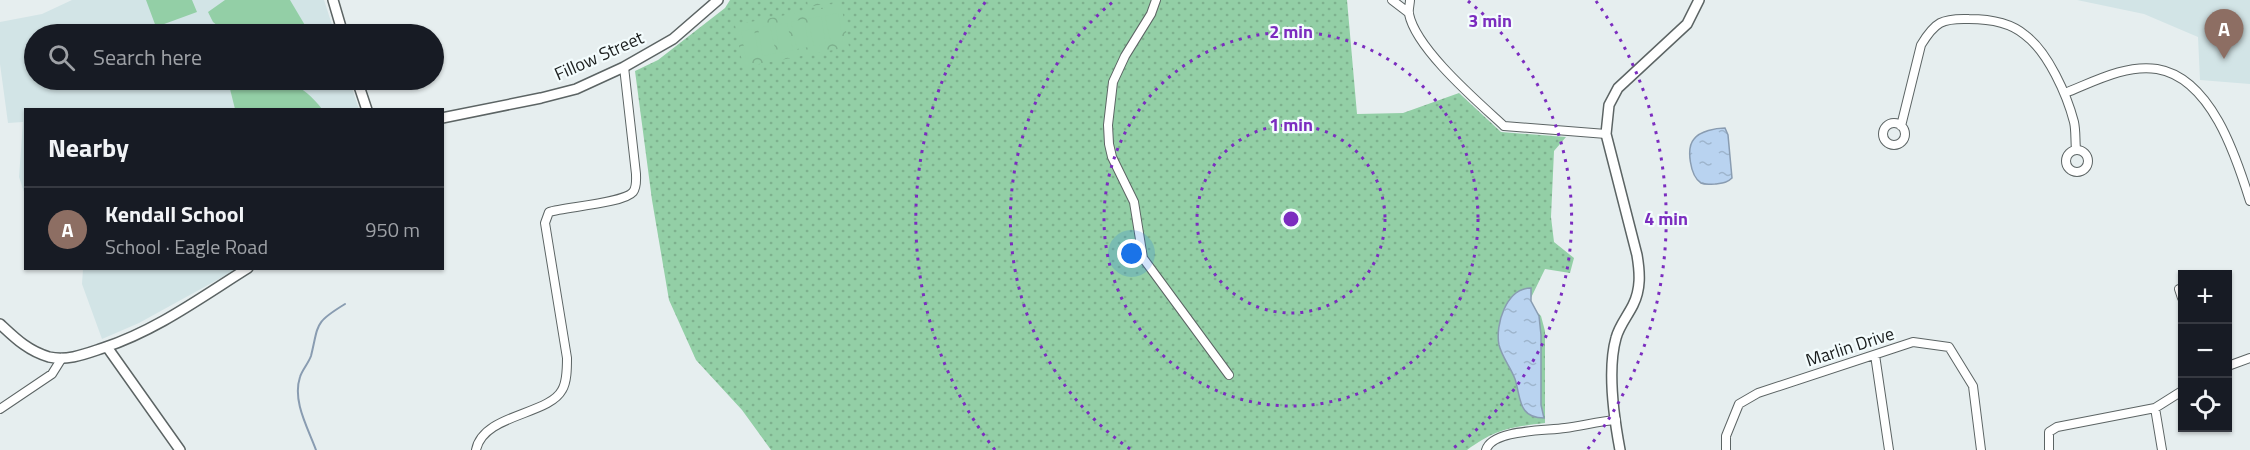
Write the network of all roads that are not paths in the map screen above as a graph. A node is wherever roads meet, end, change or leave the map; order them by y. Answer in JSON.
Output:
{"nodes":[{"id":1,"x":333,"y":0,"type":"edge"},
{"id":2,"x":718,"y":0,"type":"edge"},
{"id":3,"x":1156,"y":0,"type":"edge"},
{"id":4,"x":1392,"y":0,"type":"edge"},
{"id":5,"x":1410,"y":0,"type":"edge"},
{"id":6,"x":1699,"y":0,"type":"edge"},
{"id":7,"x":1409,"y":13,"type":"junction"},
{"id":8,"x":340,"y":24,"type":"edge"},
{"id":9,"x":624,"y":67,"type":"junction"},
{"id":10,"x":360,"y":90,"type":"edge"},
{"id":11,"x":2065,"y":93,"type":"junction"},
{"id":12,"x":366,"y":108,"type":"edge"},
{"id":13,"x":444,"y":118,"type":"edge"},
{"id":14,"x":1901,"y":126,"type":"dead end"},
{"id":15,"x":1606,"y":134,"type":"junction"},
{"id":16,"x":2076,"y":149,"type":"dead end"},
{"id":17,"x":2250,"y":201,"type":"edge"},
{"id":18,"x":245,"y":270,"type":"edge"},
{"id":19,"x":0,"y":324,"type":"edge"},
{"id":20,"x":106,"y":347,"type":"junction"},
{"id":21,"x":1875,"y":355,"type":"junction"},
{"id":22,"x":62,"y":358,"type":"junction"},
{"id":23,"x":2250,"y":358,"type":"edge"},
{"id":24,"x":2232,"y":365,"type":"edge"},
{"id":25,"x":1229,"y":375,"type":"dead end"},
{"id":26,"x":2178,"y":394,"type":"edge"},
{"id":27,"x":2155,"y":408,"type":"junction"},
{"id":28,"x":0,"y":409,"type":"edge"},
{"id":29,"x":1616,"y":420,"type":"junction"},
{"id":30,"x":180,"y":450,"type":"edge"},
{"id":31,"x":477,"y":450,"type":"edge"},
{"id":32,"x":1486,"y":450,"type":"edge"},
{"id":33,"x":1620,"y":450,"type":"edge"},
{"id":34,"x":1726,"y":450,"type":"edge"},
{"id":35,"x":1889,"y":450,"type":"edge"},
{"id":36,"x":1981,"y":450,"type":"edge"},
{"id":37,"x":2049,"y":450,"type":"edge"},
{"id":38,"x":2162,"y":450,"type":"edge"}],
"edges":[{"from":1,"to":8,"type":"street"},
{"from":2,"to":9,"type":"street","name":"Fillow Street"},
{"from":3,"to":25,"type":"street"},
{"from":4,"to":7,"type":"street"},
{"from":5,"to":7,"type":"street"},
{"from":6,"to":15,"type":"street"},
{"from":7,"to":15,"type":"street"},
{"from":9,"to":13,"type":"street","name":"Fillow Street"},
{"from":9,"to":31,"type":"street"},
{"from":10,"to":12,"type":"street"},
{"from":11,"to":14,"type":"street"},
{"from":11,"to":16,"type":"street"},
{"from":11,"to":17,"type":"street"},
{"from":15,"to":29,"type":"street"},
{"from":18,"to":20,"type":"street"},
{"from":19,"to":22,"type":"street"},
{"from":20,"to":22,"type":"street"},
{"from":20,"to":30,"type":"street"},
{"from":21,"to":34,"type":"street","name":"Marlin Drive"},
{"from":21,"to":35,"type":"street"},
{"from":21,"to":36,"type":"street","name":"Marlin Drive"},
{"from":22,"to":28,"type":"street"},
{"from":23,"to":24,"type":"street"},
{"from":26,"to":27,"type":"street"},
{"from":27,"to":37,"type":"street"},
{"from":27,"to":38,"type":"street"},
{"from":29,"to":32,"type":"street"},
{"from":29,"to":33,"type":"street"}]}
